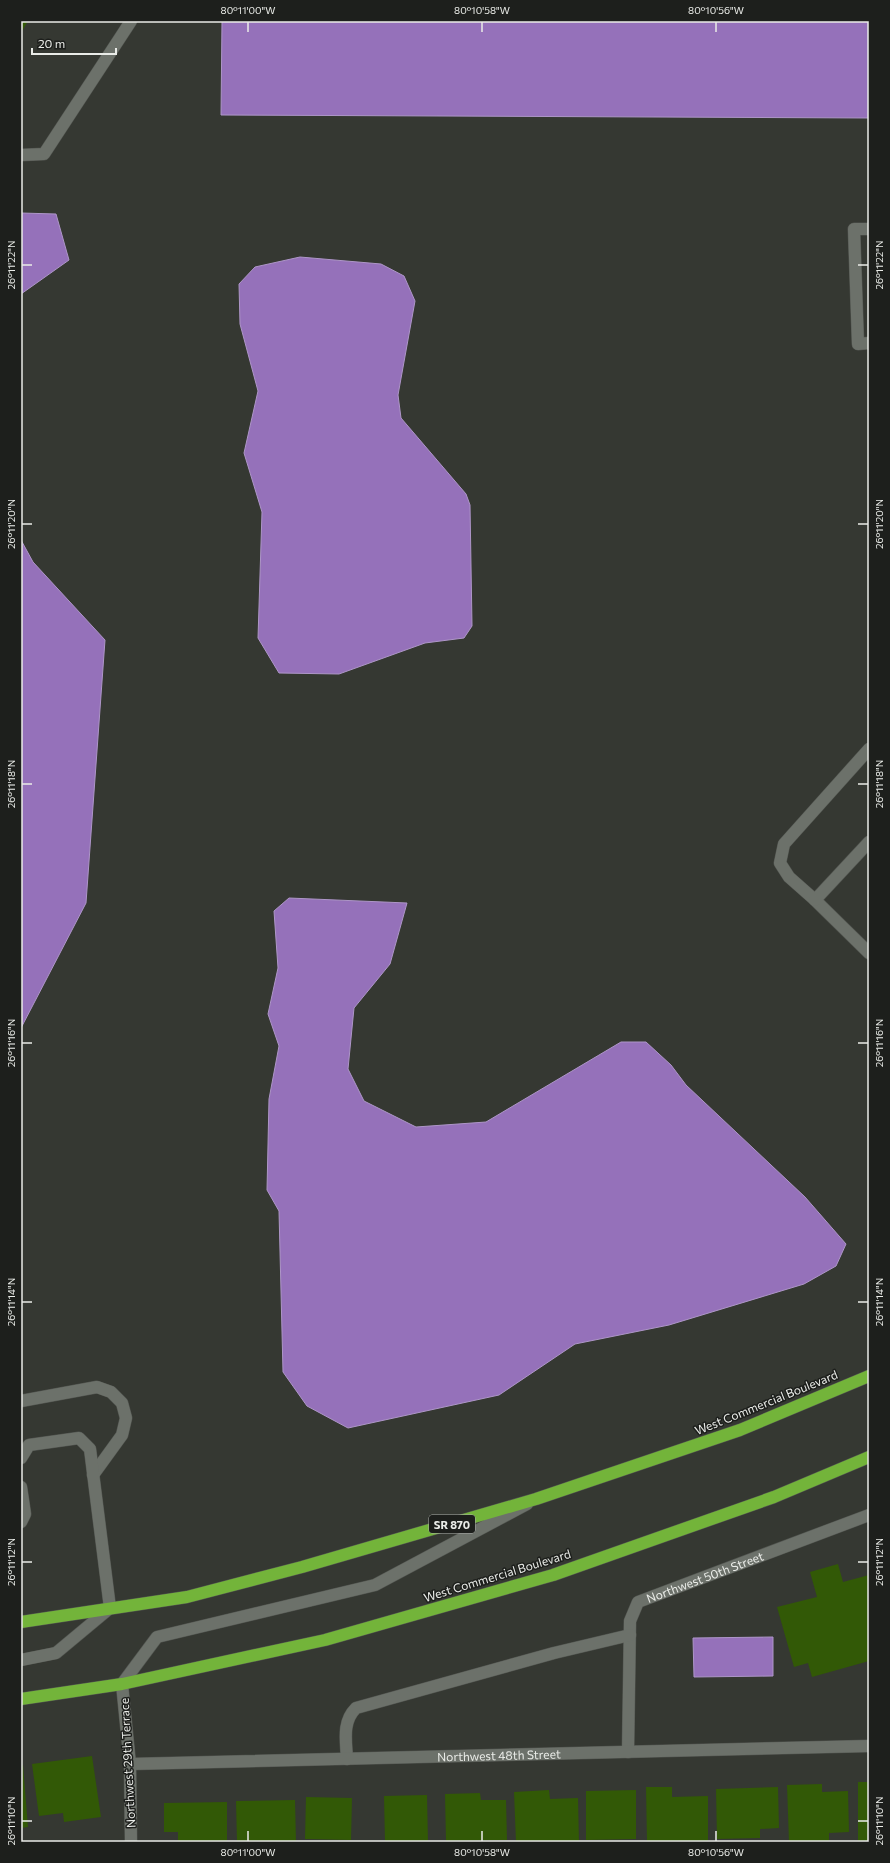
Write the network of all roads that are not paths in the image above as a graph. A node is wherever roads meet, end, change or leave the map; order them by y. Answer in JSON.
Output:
{"nodes":[{"id":1,"x":131,"y":21,"type":"edge"},
{"id":2,"x":21,"y":155,"type":"edge"},
{"id":3,"x":869,"y":229,"type":"edge"},
{"id":4,"x":869,"y":343,"type":"edge"},
{"id":5,"x":869,"y":749,"type":"edge"},
{"id":6,"x":869,"y":842,"type":"edge"},
{"id":7,"x":815,"y":900,"type":"junction"},
{"id":8,"x":869,"y":953,"type":"edge"},
{"id":9,"x":869,"y":1376,"type":"edge"},
{"id":10,"x":21,"y":1401,"type":"edge"},
{"id":11,"x":869,"y":1457,"type":"edge"},
{"id":12,"x":21,"y":1458,"type":"edge"},
{"id":13,"x":93,"y":1475,"type":"junction"},
{"id":14,"x":21,"y":1487,"type":"edge"},
{"id":15,"x":536,"y":1499,"type":"junction"},
{"id":16,"x":869,"y":1515,"type":"edge"},
{"id":17,"x":21,"y":1522,"type":"edge"},
{"id":18,"x":110,"y":1608,"type":"junction"},
{"id":19,"x":21,"y":1622,"type":"edge"},
{"id":20,"x":630,"y":1635,"type":"junction"},
{"id":21,"x":21,"y":1660,"type":"edge"},
{"id":22,"x":122,"y":1684,"type":"junction"},
{"id":23,"x":21,"y":1699,"type":"edge"},
{"id":24,"x":869,"y":1746,"type":"edge"},
{"id":25,"x":628,"y":1752,"type":"junction"},
{"id":26,"x":347,"y":1759,"type":"junction"},
{"id":27,"x":130,"y":1764,"type":"junction"},
{"id":28,"x":131,"y":1842,"type":"edge"}],
"edges":[{"from":1,"to":2,"type":"street"},
{"from":3,"to":4,"type":"street"},
{"from":5,"to":7,"type":"street"},
{"from":6,"to":7,"type":"street"},
{"from":7,"to":8,"type":"street"},
{"from":9,"to":15,"type":"highway","name":"West Commercial Boulevard","number":"SR 870"},
{"from":10,"to":13,"type":"street"},
{"from":11,"to":22,"type":"highway","name":"West Commercial Boulevard"},
{"from":12,"to":13,"type":"street"},
{"from":13,"to":18,"type":"street"},
{"from":14,"to":17,"type":"street"},
{"from":15,"to":18,"type":"highway","name":"West Commercial Boulevard","number":"SR 870"},
{"from":15,"to":22,"type":"street","name":"West Commercial Boulevard"},
{"from":16,"to":20,"type":"street","name":"Northwest 50th Street"},
{"from":18,"to":19,"type":"highway","name":"West Commercial Boulevard","number":"SR 870"},
{"from":18,"to":21,"type":"street"},
{"from":20,"to":25,"type":"street","name":"Northwest 50th Street"},
{"from":20,"to":26,"type":"street"},
{"from":22,"to":23,"type":"highway","name":"West Commercial Boulevard"},
{"from":22,"to":27,"type":"street","name":"Northwest 29th Terrace"},
{"from":24,"to":25,"type":"street","name":"Northwest 48th Street"},
{"from":25,"to":26,"type":"street","name":"Northwest 48th Street"},
{"from":26,"to":27,"type":"street","name":"Northwest 48th Street"},
{"from":27,"to":28,"type":"street","name":"Northwest 29th Terrace"}]}
